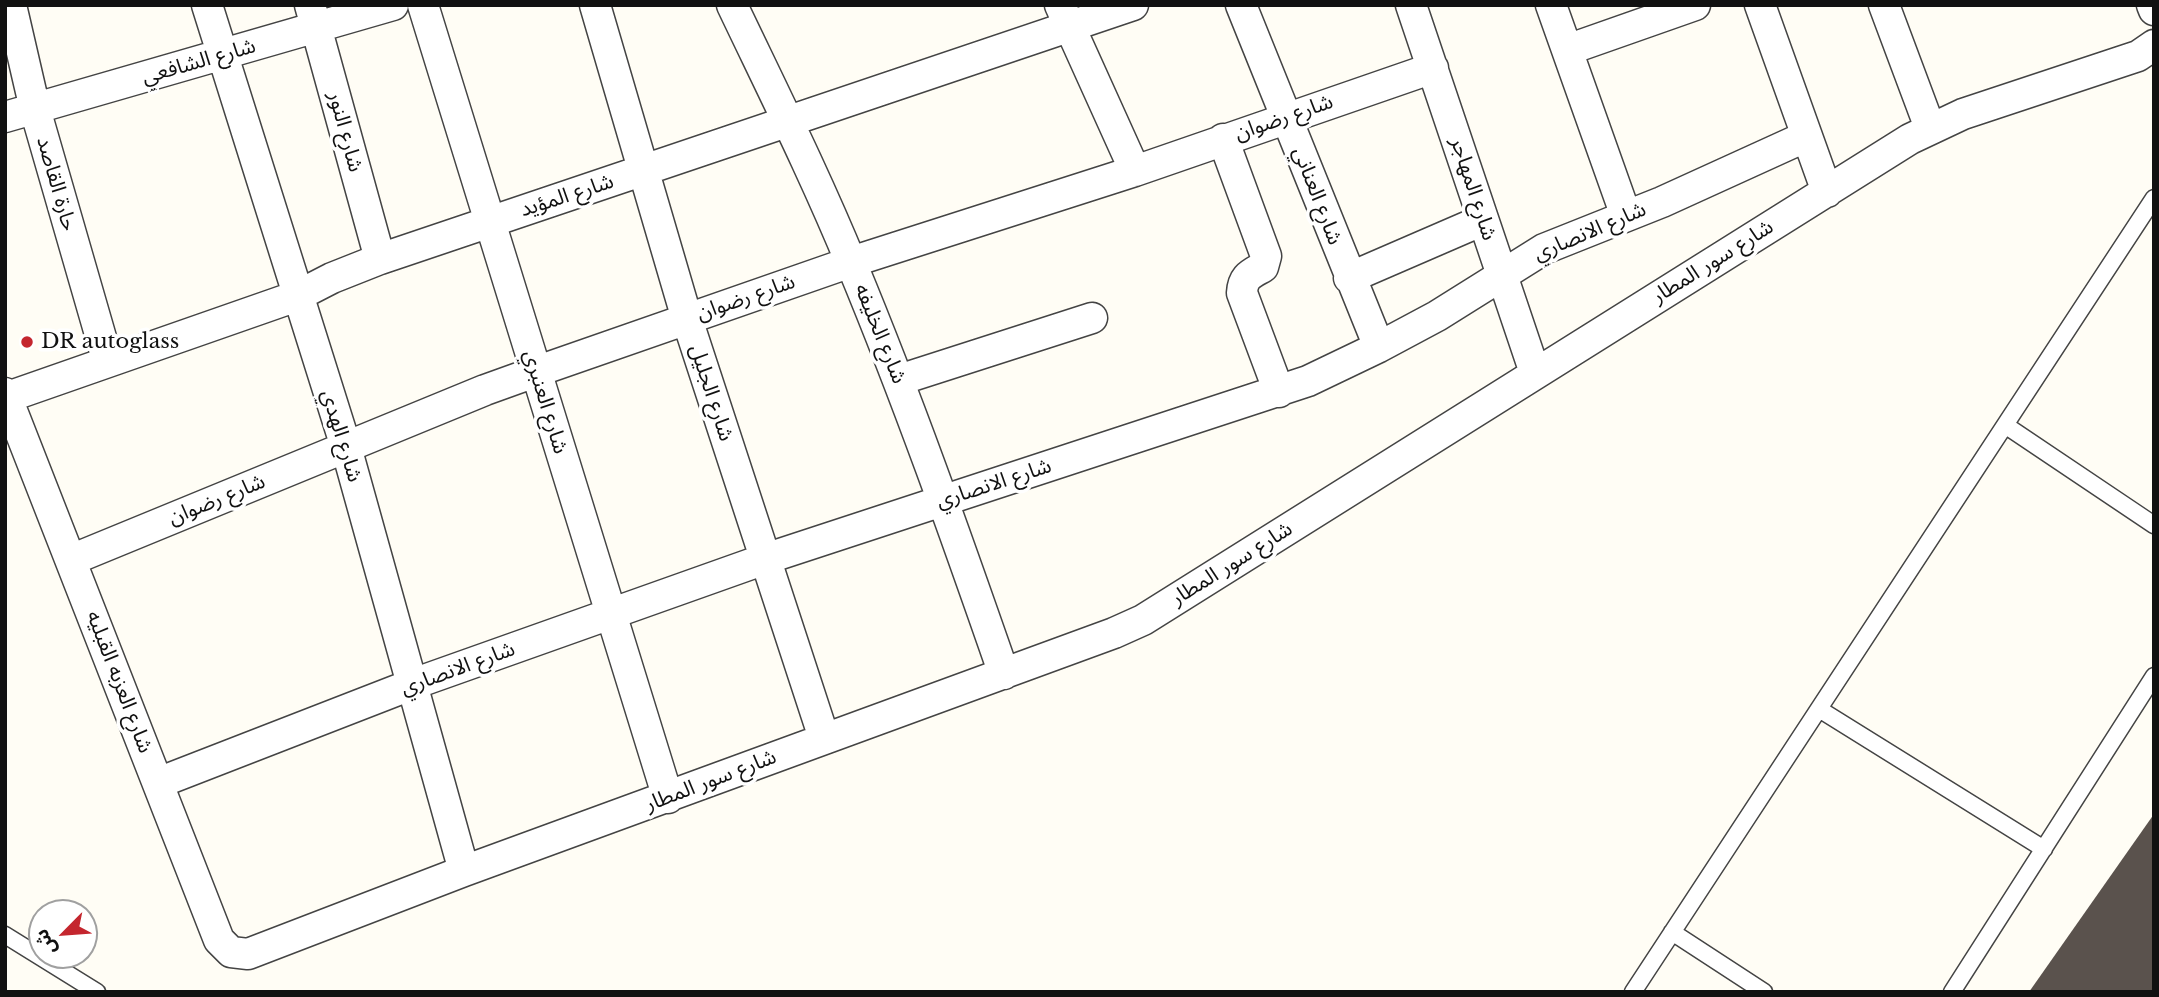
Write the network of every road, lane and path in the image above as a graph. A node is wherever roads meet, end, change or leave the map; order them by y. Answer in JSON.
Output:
{"nodes":[{"id":1,"x":10,"y":5,"type":"edge"},
{"id":2,"x":207,"y":5,"type":"edge"},
{"id":3,"x":393,"y":5,"type":"edge"},
{"id":4,"x":423,"y":5,"type":"edge"},
{"id":5,"x":595,"y":5,"type":"edge"},
{"id":6,"x":732,"y":5,"type":"edge"},
{"id":7,"x":1133,"y":5,"type":"edge"},
{"id":8,"x":1241,"y":5,"type":"edge"},
{"id":9,"x":1411,"y":5,"type":"edge"},
{"id":10,"x":1551,"y":5,"type":"edge"},
{"id":11,"x":1695,"y":5,"type":"edge"},
{"id":12,"x":1760,"y":5,"type":"edge"},
{"id":13,"x":1884,"y":5,"type":"edge"},
{"id":14,"x":313,"y":16,"type":"edge"},
{"id":15,"x":1065,"y":16,"type":"edge"},
{"id":16,"x":2154,"y":46,"type":"edge"},
{"id":17,"x":1567,"y":50,"type":"junction"},
{"id":18,"x":224,"y":54,"type":"junction"},
{"id":19,"x":1433,"y":68,"type":"junction"},
{"id":20,"x":35,"y":109,"type":"junction"},
{"id":21,"x":5,"y":117,"type":"edge"},
{"id":22,"x":1287,"y":118,"type":"junction"},
{"id":23,"x":788,"y":122,"type":"junction"},
{"id":24,"x":1930,"y":128,"type":"junction"},
{"id":25,"x":1807,"y":136,"type":"junction"},
{"id":26,"x":1223,"y":139,"type":"junction"},
{"id":27,"x":644,"y":170,"type":"junction"},
{"id":28,"x":1135,"y":170,"type":"junction"},
{"id":29,"x":1827,"y":191,"type":"junction"},
{"id":30,"x":2154,"y":198,"type":"edge"},
{"id":31,"x":1626,"y":216,"type":"junction"},
{"id":32,"x":1483,"y":220,"type":"junction"},
{"id":33,"x":489,"y":222,"type":"junction"},
{"id":34,"x":380,"y":259,"type":"junction"},
{"id":35,"x":851,"y":262,"type":"junction"},
{"id":36,"x":1501,"y":275,"type":"junction"},
{"id":37,"x":1349,"y":278,"type":"junction"},
{"id":38,"x":298,"y":296,"type":"junction"},
{"id":39,"x":1092,"y":318,"type":"dead end"},
{"id":40,"x":687,"y":319,"type":"junction"},
{"id":41,"x":1378,"y":347,"type":"junction"},
{"id":42,"x":108,"y":362,"type":"junction"},
{"id":43,"x":535,"y":372,"type":"junction"},
{"id":44,"x":1535,"y":373,"type":"junction"},
{"id":45,"x":898,"y":380,"type":"junction"},
{"id":46,"x":1279,"y":392,"type":"junction"},
{"id":47,"x":6,"y":396,"type":"edge"},
{"id":48,"x":2005,"y":425,"type":"junction"},
{"id":49,"x":346,"y":447,"type":"junction"},
{"id":50,"x":944,"y":500,"type":"junction"},
{"id":51,"x":2154,"y":525,"type":"edge"},
{"id":52,"x":765,"y":559,"type":"junction"},
{"id":53,"x":71,"y":560,"type":"junction"},
{"id":54,"x":611,"y":615,"type":"junction"},
{"id":55,"x":1004,"y":674,"type":"junction"},
{"id":56,"x":2154,"y":676,"type":"edge"},
{"id":57,"x":413,"y":684,"type":"junction"},
{"id":58,"x":1819,"y":709,"type":"junction"},
{"id":59,"x":824,"y":738,"type":"junction"},
{"id":60,"x":158,"y":783,"type":"junction"},
{"id":61,"x":668,"y":798,"type":"junction"},
{"id":62,"x":2043,"y":849,"type":"junction"},
{"id":63,"x":464,"y":871,"type":"junction"},
{"id":64,"x":1672,"y":932,"type":"junction"},
{"id":65,"x":5,"y":935,"type":"edge"},
{"id":66,"x":248,"y":954,"type":"joint"},
{"id":67,"x":97,"y":992,"type":"edge"},
{"id":68,"x":1633,"y":992,"type":"edge"},
{"id":69,"x":1764,"y":992,"type":"edge"},
{"id":70,"x":1952,"y":992,"type":"edge"}],
"edges":[{"from":1,"to":20,"type":"street","name":"حارة القاصد"},
{"from":2,"to":18,"type":"street","name":"شارع الهدي"},
{"from":3,"to":14,"type":"street","name":"شارع الشافعي"},
{"from":4,"to":33,"type":"street","name":"شارع العنبري"},
{"from":5,"to":27,"type":"street","name":"شارع الجليل"},
{"from":6,"to":23,"type":"street","name":"شارع الخليفه"},
{"from":7,"to":15,"type":"street","name":"شارع المؤيد"},
{"from":8,"to":22,"type":"street","name":"شارع العناني"},
{"from":9,"to":19,"type":"street","name":"شارع المهاجر"},
{"from":10,"to":17,"type":"street"},
{"from":11,"to":17,"type":"street"},
{"from":12,"to":25,"type":"street"},
{"from":13,"to":24,"type":"street"},
{"from":14,"to":18,"type":"street","name":"شارع الشافعي"},
{"from":14,"to":34,"type":"street","name":"شارع النور"},
{"from":15,"to":23,"type":"street","name":"شارع المؤيد"},
{"from":15,"to":28,"type":"street"},
{"from":16,"to":24,"type":"street","name":"شارع سور المطار"},
{"from":17,"to":31,"type":"street"},
{"from":18,"to":20,"type":"street","name":"شارع الشافعي"},
{"from":18,"to":38,"type":"street","name":"شارع الهدي"},
{"from":19,"to":22,"type":"street","name":"شارع رضوان"},
{"from":19,"to":32,"type":"street","name":"شارع المهاجر"},
{"from":20,"to":21,"type":"street","name":"شارع الشافعي"},
{"from":20,"to":42,"type":"street","name":"حارة القاصد"},
{"from":22,"to":26,"type":"street","name":"شارع رضوان"},
{"from":22,"to":37,"type":"street","name":"شارع العناني"},
{"from":23,"to":27,"type":"street","name":"شارع المؤيد"},
{"from":23,"to":35,"type":"street","name":"شارع الخليفه"},
{"from":24,"to":29,"type":"street","name":"شارع سور المطار"},
{"from":25,"to":29,"type":"street"},
{"from":25,"to":31,"type":"street","name":"شارع الانصاري"},
{"from":26,"to":28,"type":"street","name":"شارع رضوان"},
{"from":26,"to":46,"type":"street"},
{"from":27,"to":33,"type":"street","name":"شارع المؤيد"},
{"from":27,"to":40,"type":"street","name":"شارع الجليل"},
{"from":28,"to":35,"type":"street","name":"شارع رضوان"},
{"from":29,"to":44,"type":"street","name":"شارع سور المطار"},
{"from":30,"to":48,"type":"lane"},
{"from":31,"to":36,"type":"street","name":"شارع الانصاري"},
{"from":32,"to":36,"type":"street","name":"شارع المهاجر"},
{"from":32,"to":37,"type":"street"},
{"from":33,"to":34,"type":"street","name":"شارع المؤيد"},
{"from":33,"to":43,"type":"street","name":"شارع العنبري"},
{"from":34,"to":38,"type":"street","name":"شارع المؤيد"},
{"from":35,"to":40,"type":"street","name":"شارع رضوان"},
{"from":35,"to":45,"type":"street","name":"شارع الخليفه"},
{"from":36,"to":41,"type":"street","name":"شارع الانصاري"},
{"from":36,"to":44,"type":"street","name":"شارع المهاجر"},
{"from":37,"to":41,"type":"street","name":"شارع العناني"},
{"from":38,"to":42,"type":"street","name":"شارع المؤيد"},
{"from":38,"to":49,"type":"street","name":"شارع الهدي"},
{"from":39,"to":45,"type":"street"},
{"from":40,"to":43,"type":"street","name":"شارع رضوان"},
{"from":40,"to":52,"type":"street","name":"شارع الجليل"},
{"from":41,"to":46,"type":"street","name":"شارع الانصاري"},
{"from":42,"to":47,"type":"street","name":"شارع المؤيد"},
{"from":43,"to":49,"type":"street","name":"شارع رضوان"},
{"from":43,"to":54,"type":"street","name":"شارع العنبري"},
{"from":44,"to":55,"type":"street","name":"شارع سور المطار"},
{"from":45,"to":50,"type":"street","name":"شارع الخليفه"},
{"from":46,"to":50,"type":"street","name":"شارع الانصاري"},
{"from":47,"to":53,"type":"street","name":"شارع العزبه القبليه"},
{"from":48,"to":51,"type":"lane"},
{"from":48,"to":58,"type":"lane"},
{"from":49,"to":53,"type":"street","name":"شارع رضوان"},
{"from":49,"to":57,"type":"street","name":"شارع الهدي"},
{"from":50,"to":52,"type":"street","name":"شارع الانصاري"},
{"from":50,"to":55,"type":"street","name":"شارع الخليفه"},
{"from":52,"to":54,"type":"street","name":"شارع الانصاري"},
{"from":52,"to":59,"type":"street","name":"شارع الجليل"},
{"from":53,"to":60,"type":"street","name":"شارع العزبه القبليه"},
{"from":54,"to":57,"type":"street","name":"شارع الانصاري"},
{"from":54,"to":61,"type":"street","name":"شارع العنبري"},
{"from":55,"to":59,"type":"street","name":"شارع سور المطار"},
{"from":56,"to":62,"type":"lane"},
{"from":57,"to":60,"type":"street","name":"شارع الانصاري"},
{"from":57,"to":63,"type":"street","name":"شارع الهدي"},
{"from":58,"to":62,"type":"lane"},
{"from":58,"to":64,"type":"lane"},
{"from":59,"to":61,"type":"street","name":"شارع سور المطار"},
{"from":60,"to":66,"type":"street","name":"شارع العزبه القبليه"},
{"from":61,"to":63,"type":"street","name":"شارع سور المطار"},
{"from":62,"to":70,"type":"lane"},
{"from":63,"to":66,"type":"street","name":"شارع سور المطار"},
{"from":64,"to":68,"type":"lane"},
{"from":64,"to":69,"type":"lane"},
{"from":65,"to":67,"type":"lane"}]}
